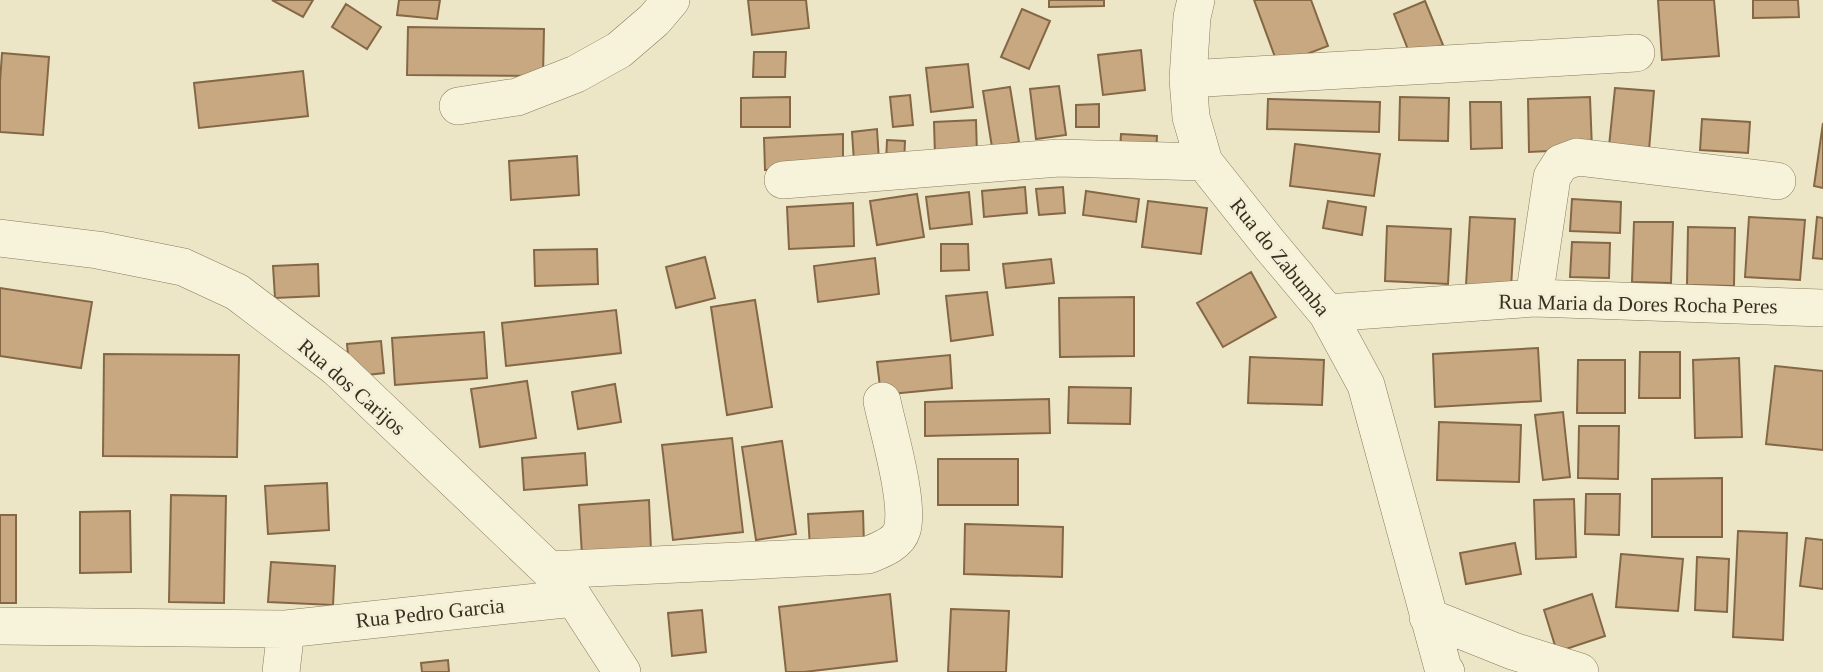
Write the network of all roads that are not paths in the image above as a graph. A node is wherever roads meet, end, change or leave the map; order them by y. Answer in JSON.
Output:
{"nodes":[{"id":1,"x":671,"y":0,"type":"edge"},
{"id":2,"x":1196,"y":0,"type":"edge"},
{"id":3,"x":1636,"y":53,"type":"dead end"},
{"id":4,"x":1188,"y":79,"type":"junction"},
{"id":5,"x":458,"y":106,"type":"dead end"},
{"id":6,"x":1204,"y":162,"type":"junction"},
{"id":7,"x":783,"y":180,"type":"dead end"},
{"id":8,"x":1777,"y":181,"type":"dead end"},
{"id":9,"x":0,"y":237,"type":"edge"},
{"id":10,"x":1534,"y":298,"type":"junction"},
{"id":11,"x":1823,"y":308,"type":"edge"},
{"id":12,"x":1326,"y":313,"type":"junction"},
{"id":13,"x":882,"y":401,"type":"dead end"},
{"id":14,"x":549,"y":570,"type":"junction"},
{"id":15,"x":574,"y":598,"type":"junction"},
{"id":16,"x":1428,"y":617,"type":"junction"},
{"id":17,"x":0,"y":626,"type":"edge"},
{"id":18,"x":286,"y":629,"type":"junction"},
{"id":19,"x":281,"y":672,"type":"edge"},
{"id":20,"x":622,"y":672,"type":"edge"},
{"id":21,"x":1446,"y":672,"type":"edge"},
{"id":22,"x":1580,"y":672,"type":"edge"}],
"edges":[{"from":1,"to":5,"type":"street"},
{"from":2,"to":4,"type":"street","name":"Rua do Zabumba"},
{"from":3,"to":4,"type":"street"},
{"from":4,"to":6,"type":"street","name":"Rua do Zabumba"},
{"from":6,"to":7,"type":"street"},
{"from":6,"to":12,"type":"street","name":"Rua do Zabumba"},
{"from":8,"to":10,"type":"street"},
{"from":9,"to":14,"type":"street","name":"Rua dos Carijos"},
{"from":10,"to":11,"type":"street","name":"Rua Maria da Dores Rocha Peres"},
{"from":10,"to":12,"type":"street","name":"Rua Maria da Dores Rocha Peres"},
{"from":12,"to":16,"type":"street","name":"Rua do Zabumba"},
{"from":13,"to":14,"type":"street"},
{"from":14,"to":15,"type":"street","name":"Rua dos Carijos"},
{"from":15,"to":18,"type":"street","name":"Rua Pedro Garcia"},
{"from":15,"to":20,"type":"street","name":"Rua dos Carijos"},
{"from":16,"to":21,"type":"street","name":"Rua do Zabumba"},
{"from":16,"to":22,"type":"street"},
{"from":17,"to":18,"type":"street","name":"Rua Pedro Garcia"},
{"from":18,"to":19,"type":"street"}]}
